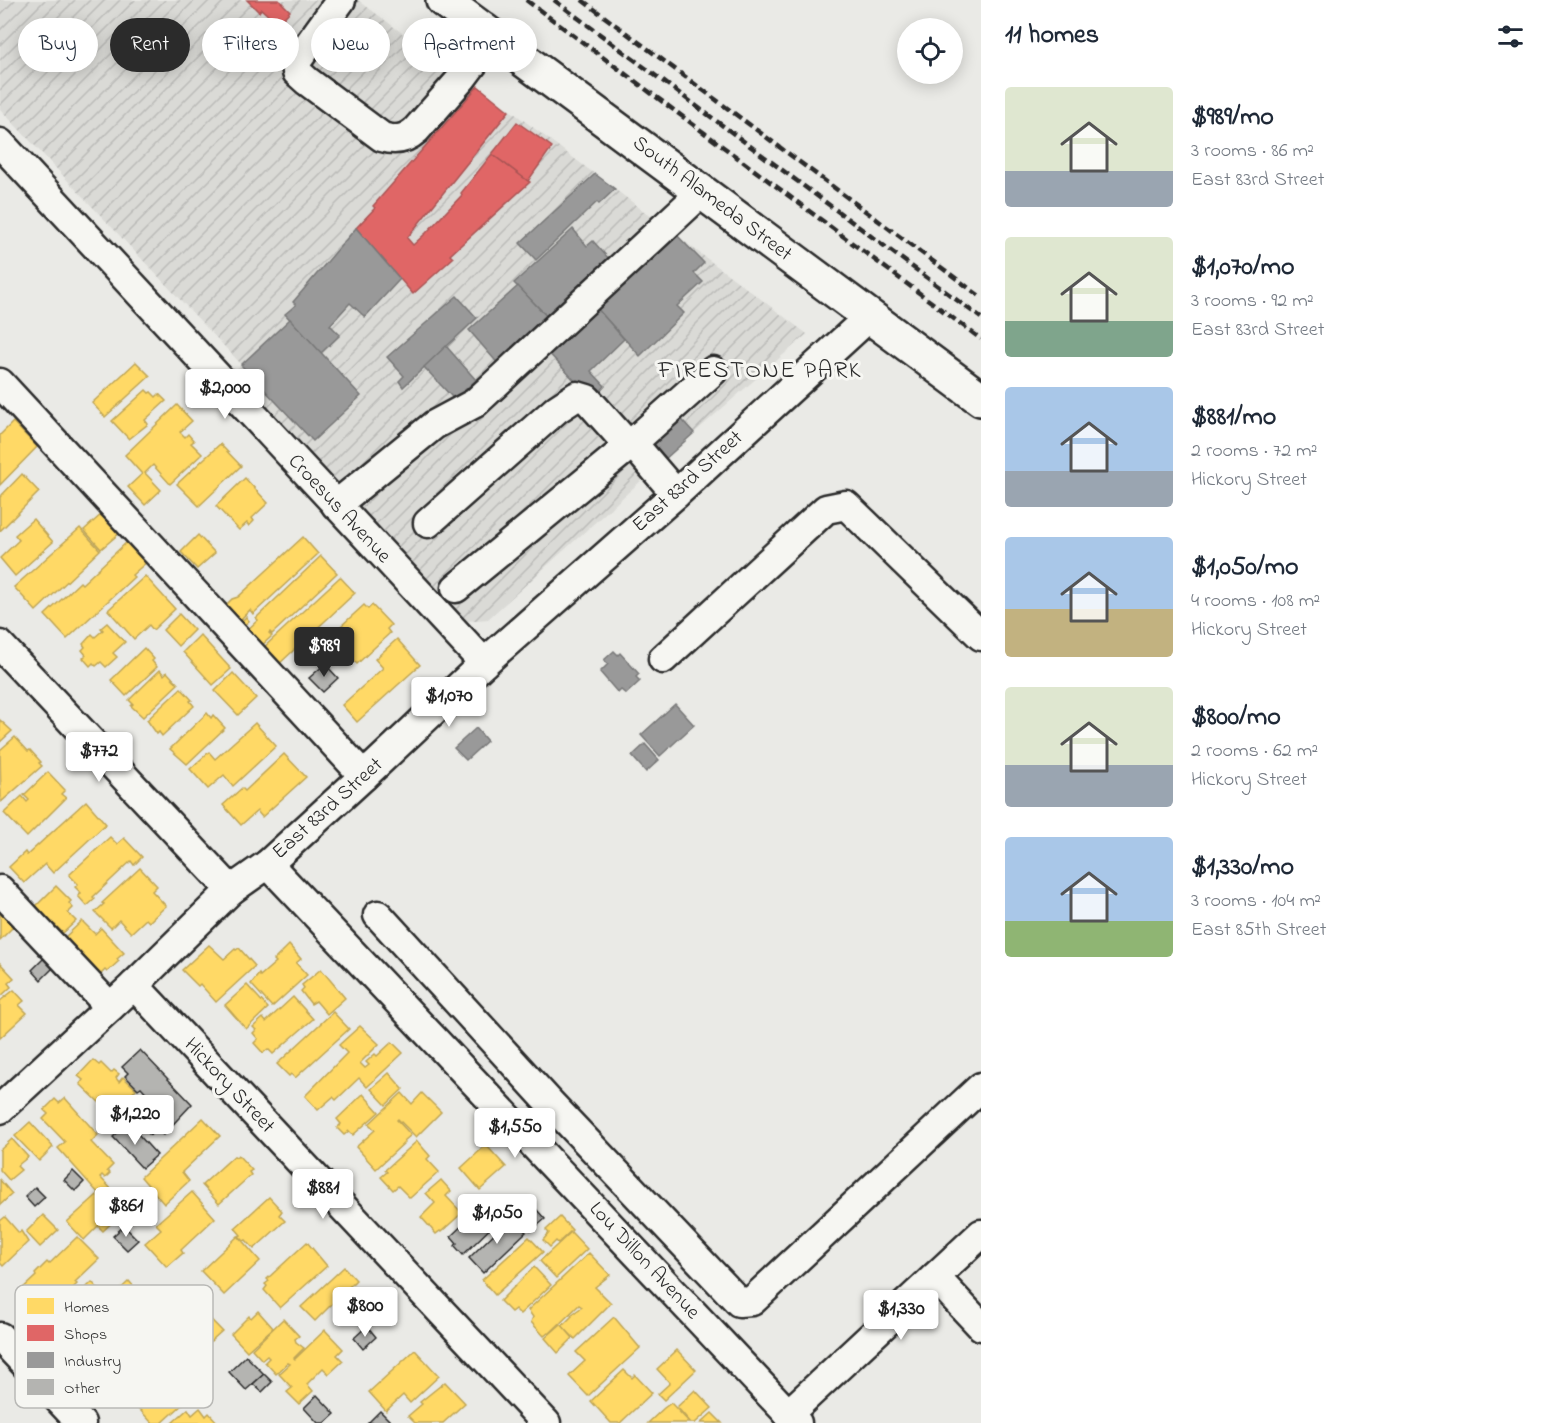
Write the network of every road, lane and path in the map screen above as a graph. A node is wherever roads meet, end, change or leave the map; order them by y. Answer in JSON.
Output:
{"nodes":[{"id":1,"x":341,"y":0,"type":"edge"},
{"id":2,"x":443,"y":0,"type":"edge"},
{"id":3,"x":467,"y":18,"type":"edge"},
{"id":4,"x":537,"y":70,"type":"edge"},
{"id":5,"x":467,"y":72,"type":"edge"},
{"id":6,"x":0,"y":143,"type":"edge"},
{"id":7,"x":702,"y":192,"type":"junction"},
{"id":8,"x":870,"y":316,"type":"junction"},
{"id":9,"x":713,"y":371,"type":"dead end"},
{"id":10,"x":0,"y":383,"type":"edge"},
{"id":11,"x":981,"y":399,"type":"edge"},
{"id":12,"x":629,"y":446,"type":"junction"},
{"id":13,"x":676,"y":494,"type":"junction"},
{"id":14,"x":336,"y":506,"type":"junction"},
{"id":15,"x":428,"y":523,"type":"dead end"},
{"id":16,"x":456,"y":588,"type":"dead end"},
{"id":17,"x":981,"y":636,"type":"edge"},
{"id":18,"x":0,"y":645,"type":"edge"},
{"id":19,"x":663,"y":659,"type":"dead end"},
{"id":20,"x":484,"y":663,"type":"junction"},
{"id":21,"x":364,"y":776,"type":"junction"},
{"id":22,"x":268,"y":864,"type":"junction"},
{"id":23,"x":0,"y":890,"type":"edge"},
{"id":24,"x":231,"y":890,"type":"junction"},
{"id":25,"x":378,"y":915,"type":"dead end"},
{"id":26,"x":134,"y":985,"type":"junction"},
{"id":27,"x":110,"y":1006,"type":"junction"},
{"id":28,"x":981,"y":1087,"type":"edge"},
{"id":29,"x":0,"y":1109,"type":"edge"},
{"id":30,"x":981,"y":1234,"type":"edge"},
{"id":31,"x":935,"y":1277,"type":"junction"},
{"id":32,"x":981,"y":1326,"type":"edge"},
{"id":33,"x":0,"y":1337,"type":"edge"},
{"id":34,"x":15,"y":1353,"type":"edge"},
{"id":35,"x":67,"y":1408,"type":"edge"},
{"id":36,"x":793,"y":1418,"type":"edge"},
{"id":37,"x":81,"y":1423,"type":"edge"},
{"id":38,"x":546,"y":1423,"type":"edge"}],
"edges":[{"from":1,"to":5,"type":"street"},
{"from":2,"to":3,"type":"main road","name":"South Alameda Street"},
{"from":4,"to":7,"type":"main road","name":"South Alameda Street"},
{"from":6,"to":14,"type":"street","name":"Croesus Avenue"},
{"from":7,"to":8,"type":"main road","name":"South Alameda Street"},
{"from":7,"to":14,"type":"street"},
{"from":8,"to":11,"type":"main road","name":"South Alameda Street"},
{"from":8,"to":13,"type":"street","name":"East 83rd Street"},
{"from":9,"to":12,"type":"street"},
{"from":10,"to":21,"type":"street"},
{"from":12,"to":13,"type":"street"},
{"from":12,"to":15,"type":"street"},
{"from":12,"to":16,"type":"street"},
{"from":13,"to":20,"type":"street","name":"East 83rd Street"},
{"from":14,"to":20,"type":"street","name":"Croesus Avenue"},
{"from":17,"to":19,"type":"street"},
{"from":18,"to":24,"type":"street"},
{"from":20,"to":21,"type":"street","name":"East 83rd Street"},
{"from":21,"to":22,"type":"street","name":"East 83rd Street"},
{"from":22,"to":24,"type":"street","name":"East 83rd Street"},
{"from":22,"to":36,"type":"street","name":"Lou Dillon Avenue"},
{"from":23,"to":27,"type":"street"},
{"from":24,"to":26,"type":"street","name":"East 83rd Street"},
{"from":25,"to":28,"type":"street"},
{"from":26,"to":27,"type":"street","name":"East 83rd Street"},
{"from":26,"to":38,"type":"street","name":"Hickory Street"},
{"from":27,"to":29,"type":"street","name":"East 83rd Street"},
{"from":30,"to":31,"type":"street"},
{"from":31,"to":32,"type":"street"},
{"from":31,"to":36,"type":"street"},
{"from":33,"to":34,"type":"street"},
{"from":35,"to":37,"type":"street"}]}
